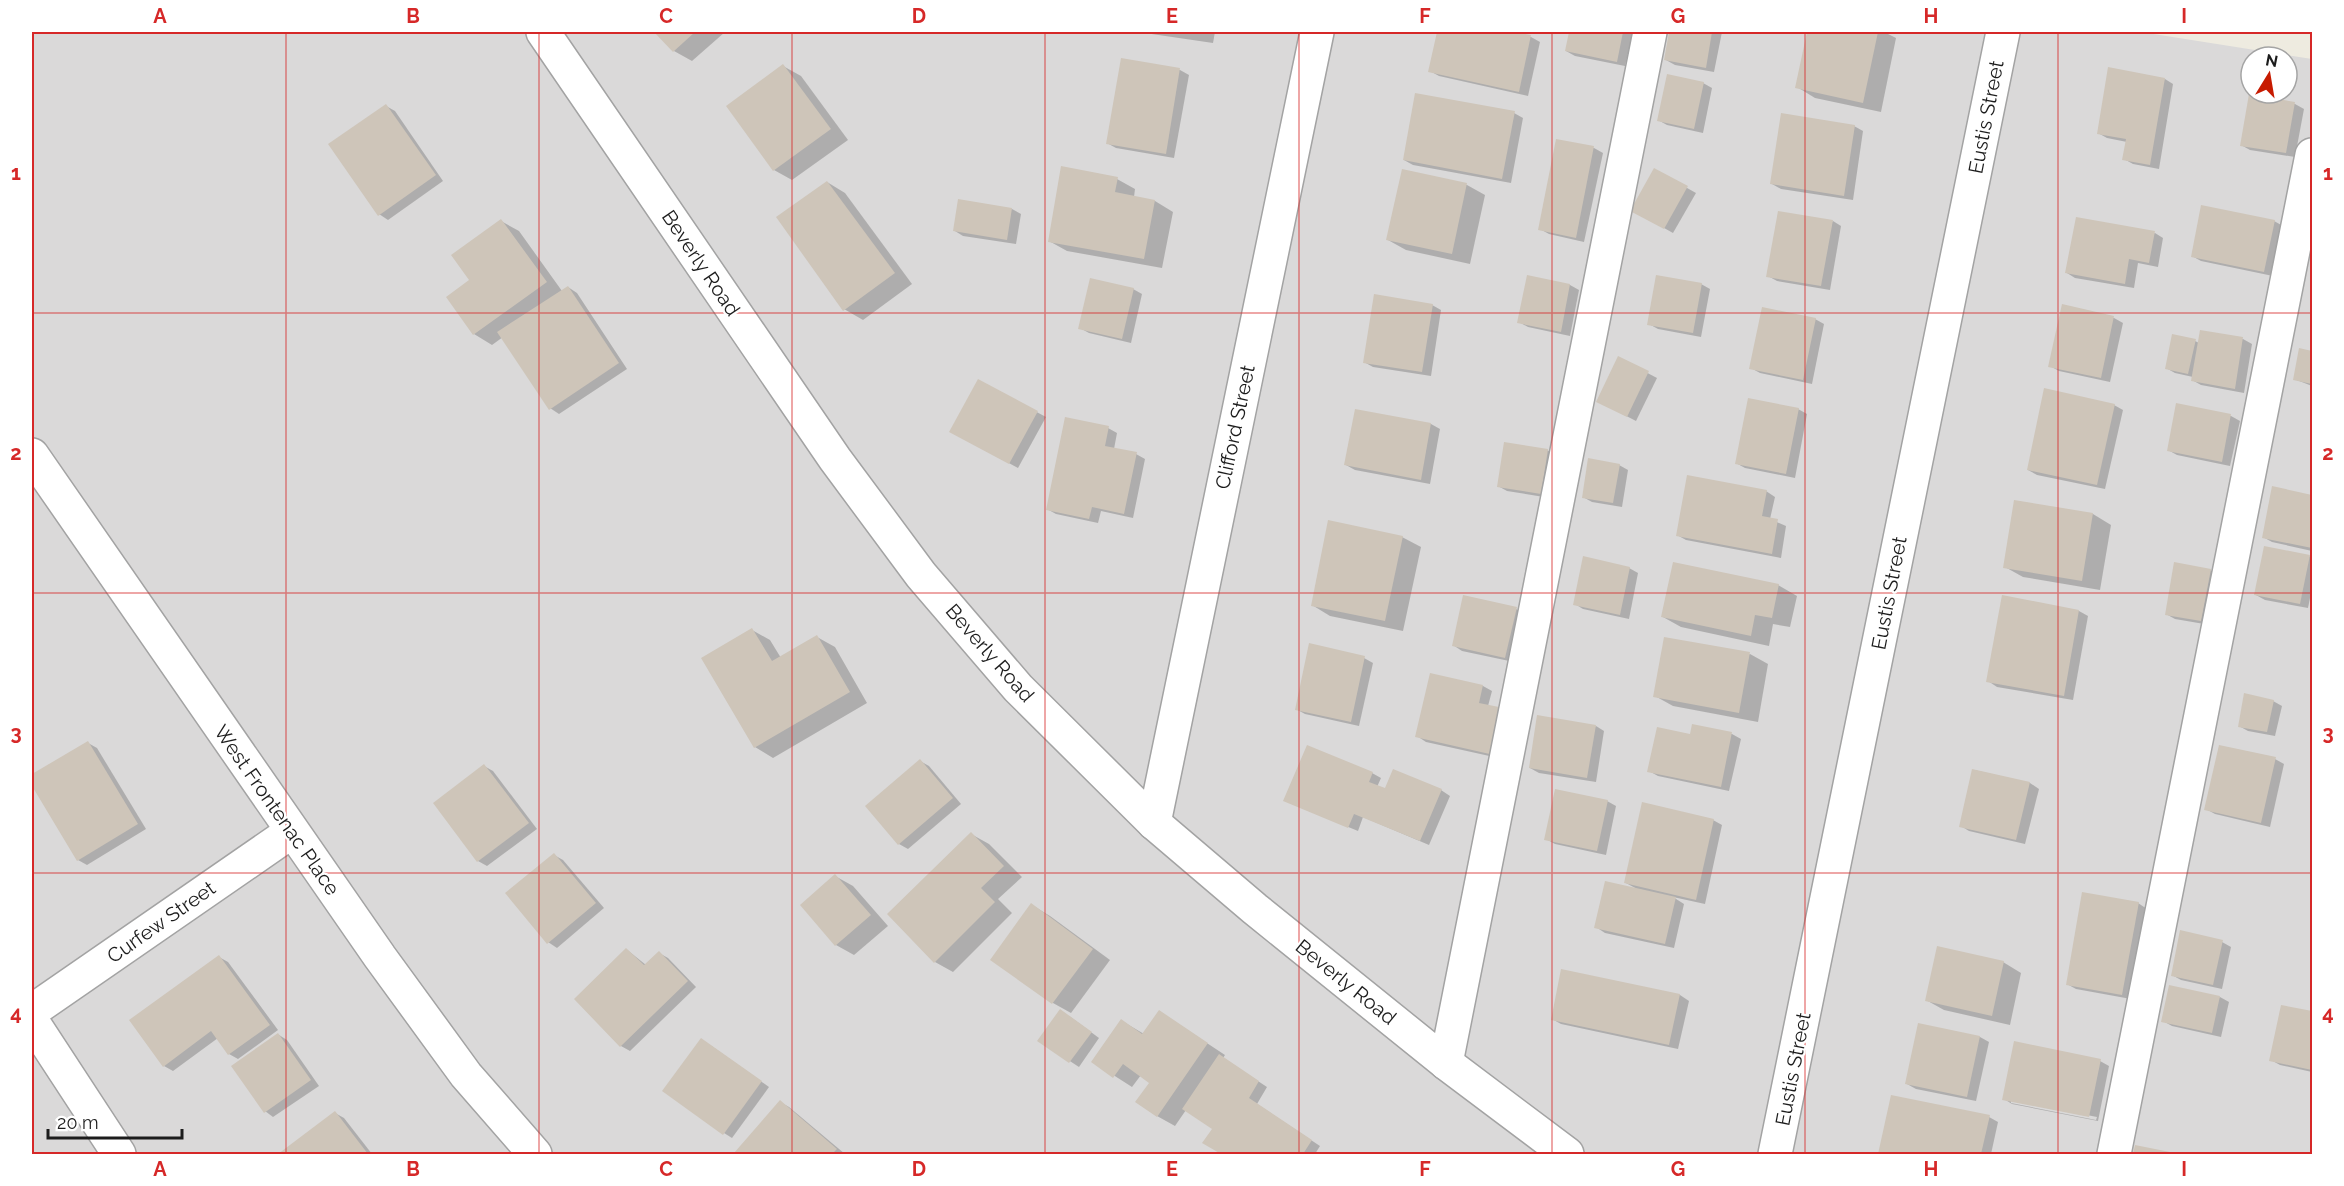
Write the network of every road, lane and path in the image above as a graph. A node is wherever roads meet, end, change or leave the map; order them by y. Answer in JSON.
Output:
{"nodes":[{"id":1,"x":543,"y":32,"type":"edge"},
{"id":2,"x":1317,"y":32,"type":"edge"},
{"id":3,"x":1650,"y":32,"type":"edge"},
{"id":4,"x":2003,"y":32,"type":"edge"},
{"id":5,"x":2313,"y":155,"type":"edge"},
{"id":6,"x":32,"y":455,"type":"edge"},
{"id":7,"x":1154,"y":823,"type":"junction"},
{"id":8,"x":291,"y":832,"type":"junction"},
{"id":9,"x":32,"y":1011,"type":"edge"},
{"id":10,"x":32,"y":1021,"type":"edge"},
{"id":11,"x":1446,"y":1062,"type":"junction"},
{"id":12,"x":119,"y":1155,"type":"edge"},
{"id":13,"x":535,"y":1155,"type":"edge"},
{"id":14,"x":1567,"y":1155,"type":"edge"},
{"id":15,"x":1775,"y":1155,"type":"edge"},
{"id":16,"x":2114,"y":1155,"type":"edge"}],
"edges":[{"from":1,"to":7,"type":"street","name":"Beverly Road"},
{"from":2,"to":7,"type":"street","name":"Clifford Street"},
{"from":3,"to":11,"type":"street"},
{"from":4,"to":15,"type":"street","name":"Eustis Street"},
{"from":5,"to":16,"type":"street"},
{"from":6,"to":8,"type":"street","name":"West Frontenac Place"},
{"from":7,"to":11,"type":"street","name":"Beverly Road"},
{"from":8,"to":9,"type":"street","name":"Curfew Street"},
{"from":8,"to":13,"type":"street","name":"West Frontenac Place"},
{"from":10,"to":12,"type":"street"},
{"from":11,"to":14,"type":"street","name":"Beverly Road"}]}
